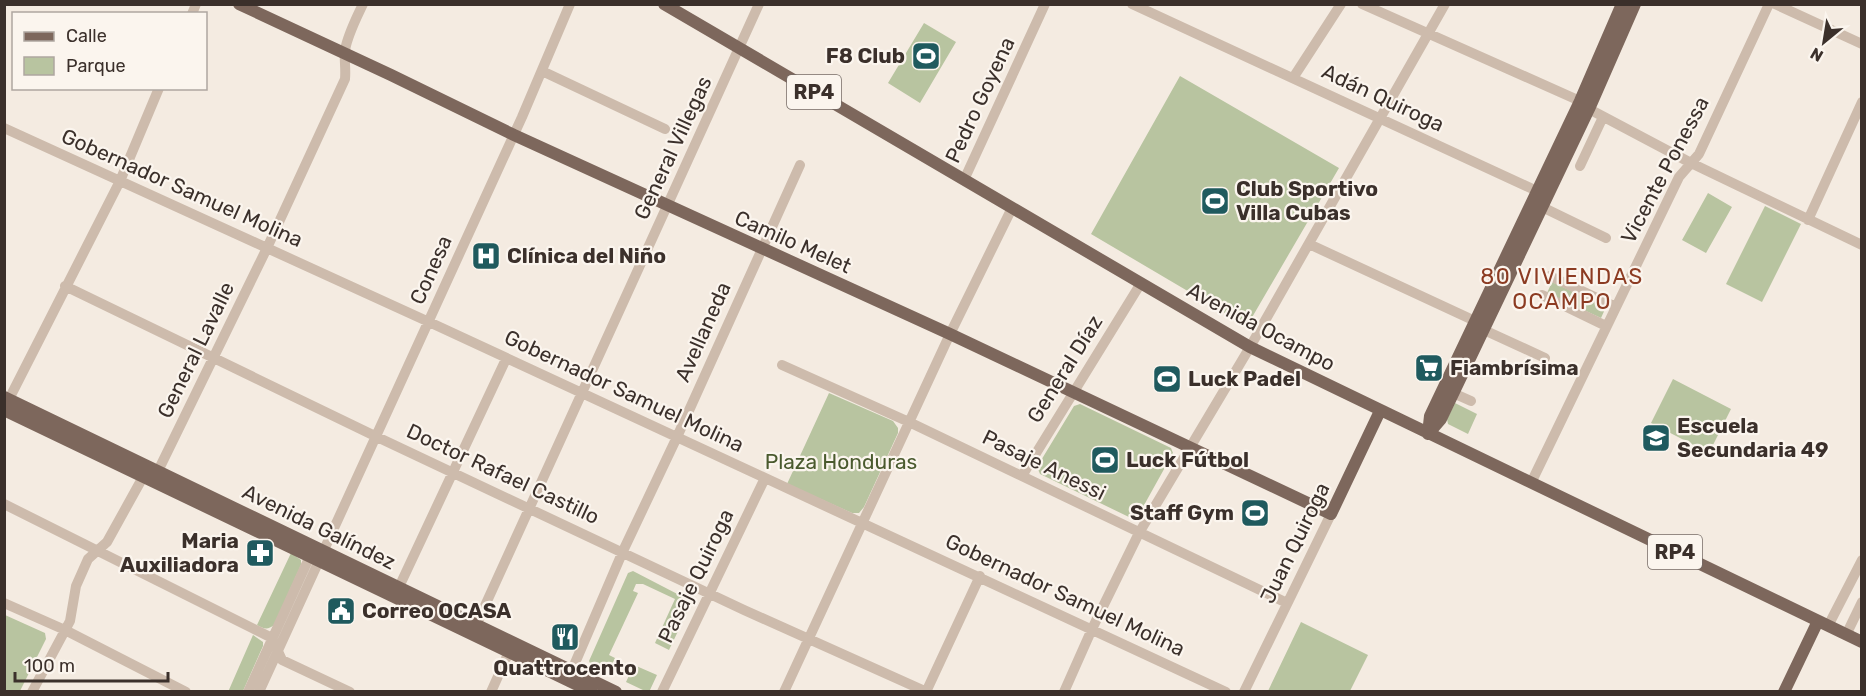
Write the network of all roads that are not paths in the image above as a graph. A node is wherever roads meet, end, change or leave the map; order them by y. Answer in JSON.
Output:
{"nodes":[{"id":1,"x":239,"y":4,"type":"edge"},
{"id":2,"x":363,"y":4,"type":"edge"},
{"id":3,"x":570,"y":4,"type":"edge"},
{"id":4,"x":664,"y":4,"type":"edge"},
{"id":5,"x":759,"y":4,"type":"edge"},
{"id":6,"x":1045,"y":4,"type":"edge"},
{"id":7,"x":1132,"y":4,"type":"edge"},
{"id":8,"x":1341,"y":4,"type":"edge"},
{"id":9,"x":1362,"y":4,"type":"edge"},
{"id":10,"x":1445,"y":4,"type":"edge"},
{"id":11,"x":1623,"y":4,"type":"edge"},
{"id":12,"x":1635,"y":4,"type":"edge"},
{"id":13,"x":1769,"y":4,"type":"edge"},
{"id":14,"x":1774,"y":4,"type":"edge"},
{"id":15,"x":1428,"y":35,"type":"junction"},
{"id":16,"x":1862,"y":44,"type":"edge"},
{"id":17,"x":740,"y":48,"type":"junction"},
{"id":18,"x":345,"y":54,"type":"junction"},
{"id":19,"x":542,"y":71,"type":"junction"},
{"id":20,"x":1293,"y":78,"type":"junction"},
{"id":21,"x":158,"y":90,"type":"edge"},
{"id":22,"x":1862,"y":102,"type":"edge"},
{"id":23,"x":1584,"y":105,"type":"junction"},
{"id":24,"x":1603,"y":117,"type":"junction"},
{"id":25,"x":1380,"y":118,"type":"junction"},
{"id":26,"x":4,"y":128,"type":"edge"},
{"id":27,"x":665,"y":129,"type":"dead end"},
{"id":28,"x":514,"y":135,"type":"junction"},
{"id":29,"x":1691,"y":163,"type":"junction"},
{"id":30,"x":800,"y":165,"type":"dead end"},
{"id":31,"x":1580,"y":166,"type":"dead end"},
{"id":32,"x":964,"y":180,"type":"junction"},
{"id":33,"x":120,"y":181,"type":"junction"},
{"id":34,"x":1537,"y":191,"type":"junction"},
{"id":35,"x":668,"y":206,"type":"junction"},
{"id":36,"x":1542,"y":207,"type":"junction"},
{"id":37,"x":1012,"y":208,"type":"junction"},
{"id":38,"x":1808,"y":220,"type":"junction"},
{"id":39,"x":1606,"y":238,"type":"dead end"},
{"id":40,"x":1309,"y":244,"type":"junction"},
{"id":41,"x":1862,"y":245,"type":"edge"},
{"id":42,"x":267,"y":248,"type":"junction"},
{"id":43,"x":762,"y":249,"type":"junction"},
{"id":44,"x":1550,"y":276,"type":"dead end"},
{"id":45,"x":1141,"y":283,"type":"junction"},
{"id":46,"x":65,"y":286,"type":"junction"},
{"id":47,"x":1542,"y":295,"type":"dead end"},
{"id":48,"x":1616,"y":307,"type":"junction"},
{"id":49,"x":429,"y":322,"type":"junction"},
{"id":50,"x":1480,"y":326,"type":"junction"},
{"id":51,"x":1606,"y":326,"type":"junction"},
{"id":52,"x":950,"y":334,"type":"junction"},
{"id":53,"x":1250,"y":347,"type":"junction"},
{"id":54,"x":214,"y":357,"type":"junction"},
{"id":55,"x":1545,"y":358,"type":"dead end"},
{"id":56,"x":506,"y":359,"type":"junction"},
{"id":57,"x":782,"y":365,"type":"dead end"},
{"id":58,"x":1073,"y":392,"type":"junction"},
{"id":59,"x":582,"y":393,"type":"junction"},
{"id":60,"x":1453,"y":393,"type":"junction"},
{"id":61,"x":1471,"y":401,"type":"dead end"},
{"id":62,"x":6,"y":404,"type":"edge"},
{"id":63,"x":1380,"y":411,"type":"junction"},
{"id":64,"x":909,"y":422,"type":"junction"},
{"id":65,"x":1428,"y":434,"type":"junction"},
{"id":66,"x":375,"y":436,"type":"junction"},
{"id":67,"x":677,"y":437,"type":"junction"},
{"id":68,"x":1190,"y":448,"type":"junction"},
{"id":69,"x":158,"y":471,"type":"junction"},
{"id":70,"x":453,"y":473,"type":"junction"},
{"id":71,"x":1022,"y":476,"type":"junction"},
{"id":72,"x":143,"y":477,"type":"junction"},
{"id":73,"x":765,"y":478,"type":"junction"},
{"id":74,"x":1531,"y":483,"type":"junction"},
{"id":75,"x":4,"y":504,"type":"edge"},
{"id":76,"x":530,"y":508,"type":"junction"},
{"id":77,"x":1331,"y":514,"type":"junction"},
{"id":78,"x":863,"y":523,"type":"junction"},
{"id":79,"x":1139,"y":533,"type":"junction"},
{"id":80,"x":99,"y":550,"type":"junction"},
{"id":81,"x":623,"y":552,"type":"junction"},
{"id":82,"x":318,"y":556,"type":"junction"},
{"id":83,"x":1862,"y":560,"type":"edge"},
{"id":84,"x":980,"y":576,"type":"junction"},
{"id":85,"x":399,"y":587,"type":"junction"},
{"id":86,"x":709,"y":593,"type":"junction"},
{"id":87,"x":1862,"y":602,"type":"edge"},
{"id":88,"x":4,"y":603,"type":"edge"},
{"id":89,"x":1287,"y":603,"type":"junction"},
{"id":90,"x":1823,"y":624,"type":"junction"},
{"id":91,"x":474,"y":629,"type":"junction"},
{"id":92,"x":1092,"y":629,"type":"junction"},
{"id":93,"x":65,"y":630,"type":"junction"},
{"id":94,"x":1846,"y":634,"type":"junction"},
{"id":95,"x":272,"y":638,"type":"junction"},
{"id":96,"x":808,"y":639,"type":"junction"},
{"id":97,"x":1862,"y":642,"type":"edge"},
{"id":98,"x":511,"y":647,"type":"junction"},
{"id":99,"x":278,"y":651,"type":"junction"},
{"id":100,"x":570,"y":675,"type":"junction"},
{"id":101,"x":926,"y":691,"type":"edge"},
{"id":102,"x":32,"y":692,"type":"edge"},
{"id":103,"x":186,"y":692,"type":"edge"},
{"id":104,"x":248,"y":692,"type":"edge"},
{"id":105,"x":259,"y":692,"type":"edge"},
{"id":106,"x":350,"y":692,"type":"edge"},
{"id":107,"x":491,"y":692,"type":"edge"},
{"id":108,"x":592,"y":692,"type":"edge"},
{"id":109,"x":616,"y":692,"type":"edge"},
{"id":110,"x":662,"y":692,"type":"edge"},
{"id":111,"x":784,"y":692,"type":"edge"},
{"id":112,"x":1064,"y":692,"type":"edge"},
{"id":113,"x":1226,"y":692,"type":"edge"},
{"id":114,"x":1244,"y":692,"type":"edge"},
{"id":115,"x":1784,"y":692,"type":"edge"}],
"edges":[{"from":1,"to":18,"type":"main road","name":"Camilo Melet"},
{"from":2,"to":18,"type":"street","name":"General Lavalle"},
{"from":3,"to":19,"type":"street","name":"Conesa"},
{"from":4,"to":17,"type":"main road","name":"Avenida Ocampo","number":"RP4"},
{"from":5,"to":17,"type":"street","name":"General Villegas"},
{"from":6,"to":32,"type":"street","name":"Pedro Goyena"},
{"from":7,"to":20,"type":"street","name":"Adán Quiroga"},
{"from":8,"to":20,"type":"street"},
{"from":9,"to":15,"type":"street"},
{"from":10,"to":15,"type":"street"},
{"from":11,"to":23,"type":"main road"},
{"from":12,"to":23,"type":"main road"},
{"from":13,"to":29,"type":"street","name":"Vicente Ponessa"},
{"from":14,"to":16,"type":"street"},
{"from":15,"to":23,"type":"street"},
{"from":15,"to":25,"type":"street"},
{"from":17,"to":32,"type":"main road","name":"Avenida Ocampo","number":"RP4"},
{"from":17,"to":35,"type":"street","name":"General Villegas"},
{"from":18,"to":28,"type":"main road","name":"Camilo Melet"},
{"from":18,"to":42,"type":"street","name":"General Lavalle"},
{"from":19,"to":27,"type":"street"},
{"from":19,"to":28,"type":"street","name":"Conesa"},
{"from":20,"to":25,"type":"street","name":"Adán Quiroga"},
{"from":21,"to":33,"type":"street"},
{"from":22,"to":38,"type":"street"},
{"from":23,"to":24,"type":"street"},
{"from":23,"to":34,"type":"main road"},
{"from":23,"to":36,"type":"main road"},
{"from":24,"to":29,"type":"street"},
{"from":24,"to":31,"type":"street"},
{"from":25,"to":34,"type":"street","name":"Adán Quiroga"},
{"from":25,"to":40,"type":"street"},
{"from":26,"to":33,"type":"street","name":"Gobernador Samuel Molina"},
{"from":28,"to":35,"type":"main road","name":"Camilo Melet"},
{"from":28,"to":49,"type":"street","name":"Conesa"},
{"from":29,"to":38,"type":"street"},
{"from":29,"to":48,"type":"street","name":"Vicente Ponessa"},
{"from":30,"to":43,"type":"street","name":"Avellaneda"},
{"from":32,"to":37,"type":"main road","name":"Avenida Ocampo","number":"RP4"},
{"from":33,"to":42,"type":"street","name":"Gobernador Samuel Molina"},
{"from":33,"to":46,"type":"street"},
{"from":34,"to":36,"type":"street"},
{"from":34,"to":50,"type":"main road"},
{"from":35,"to":43,"type":"main road","name":"Camilo Melet"},
{"from":35,"to":59,"type":"street","name":"General Villegas"},
{"from":36,"to":39,"type":"street"},
{"from":36,"to":50,"type":"main road"},
{"from":37,"to":45,"type":"main road","name":"Avenida Ocampo","number":"RP4"},
{"from":37,"to":52,"type":"street"},
{"from":38,"to":41,"type":"street"},
{"from":40,"to":50,"type":"street"},
{"from":40,"to":53,"type":"street"},
{"from":42,"to":49,"type":"street","name":"Gobernador Samuel Molina"},
{"from":42,"to":54,"type":"street","name":"General Lavalle"},
{"from":43,"to":52,"type":"main road","name":"Camilo Melet"},
{"from":43,"to":67,"type":"street","name":"Avellaneda"},
{"from":44,"to":48,"type":"street"},
{"from":45,"to":53,"type":"main road","name":"Avenida Ocampo","number":"RP4"},
{"from":45,"to":58,"type":"street","name":"General Díaz"},
{"from":46,"to":54,"type":"street","name":"Doctor Rafael Castillo"},
{"from":46,"to":62,"type":"street"},
{"from":47,"to":51,"type":"street"},
{"from":48,"to":51,"type":"street","name":"Vicente Ponessa"},
{"from":49,"to":56,"type":"street","name":"Gobernador Samuel Molina"},
{"from":49,"to":66,"type":"street","name":"Conesa"},
{"from":50,"to":55,"type":"street"},
{"from":50,"to":60,"type":"main road"},
{"from":50,"to":65,"type":"main road"},
{"from":51,"to":74,"type":"street","name":"Vicente Ponessa"},
{"from":52,"to":58,"type":"main road","name":"Camilo Melet"},
{"from":52,"to":64,"type":"street"},
{"from":53,"to":63,"type":"main road","name":"Avenida Ocampo","number":"RP4"},
{"from":53,"to":68,"type":"street"},
{"from":54,"to":66,"type":"street","name":"Doctor Rafael Castillo"},
{"from":54,"to":69,"type":"street","name":"General Lavalle"},
{"from":56,"to":59,"type":"street","name":"Gobernador Samuel Molina"},
{"from":56,"to":70,"type":"street"},
{"from":57,"to":64,"type":"street","name":"Pasaje Anessi"},
{"from":58,"to":68,"type":"main road","name":"Camilo Melet"},
{"from":58,"to":71,"type":"street","name":"General Díaz"},
{"from":59,"to":67,"type":"street","name":"Gobernador Samuel Molina"},
{"from":59,"to":76,"type":"street","name":"General Villegas"},
{"from":60,"to":61,"type":"street"},
{"from":60,"to":65,"type":"main road"},
{"from":62,"to":69,"type":"main road","name":"Avenida Galíndez"},
{"from":62,"to":72,"type":"main road","name":"Avenida Galíndez"},
{"from":63,"to":65,"type":"main road","name":"Avenida Ocampo","number":"RP4"},
{"from":63,"to":77,"type":"main road","name":"Juan Quiroga"},
{"from":64,"to":71,"type":"street","name":"Pasaje Anessi"},
{"from":64,"to":78,"type":"street"},
{"from":65,"to":74,"type":"main road","name":"Avenida Ocampo","number":"RP4"},
{"from":66,"to":70,"type":"street","name":"Doctor Rafael Castillo"},
{"from":66,"to":82,"type":"street","name":"Conesa"},
{"from":67,"to":73,"type":"street","name":"Gobernador Samuel Molina"},
{"from":67,"to":81,"type":"street","name":"Avellaneda"},
{"from":68,"to":77,"type":"main road","name":"Camilo Melet"},
{"from":68,"to":79,"type":"street"},
{"from":69,"to":72,"type":"street"},
{"from":69,"to":82,"type":"main road","name":"Avenida Galíndez"},
{"from":70,"to":76,"type":"street","name":"Doctor Rafael Castillo"},
{"from":70,"to":85,"type":"street"},
{"from":71,"to":79,"type":"street","name":"Pasaje Anessi"},
{"from":72,"to":80,"type":"street"},
{"from":72,"to":82,"type":"main road","name":"Avenida Galíndez"},
{"from":73,"to":78,"type":"street","name":"Gobernador Samuel Molina"},
{"from":73,"to":86,"type":"street","name":"Pasaje Quiroga"},
{"from":74,"to":90,"type":"main road","name":"Avenida Ocampo","number":"RP4"},
{"from":75,"to":80,"type":"street"},
{"from":76,"to":81,"type":"street","name":"Doctor Rafael Castillo"},
{"from":76,"to":91,"type":"street","name":"General Villegas"},
{"from":77,"to":89,"type":"street","name":"Juan Quiroga"},
{"from":78,"to":84,"type":"street","name":"Gobernador Samuel Molina"},
{"from":78,"to":96,"type":"street"},
{"from":79,"to":89,"type":"street","name":"Pasaje Anessi"},
{"from":79,"to":92,"type":"street"},
{"from":80,"to":93,"type":"street"},
{"from":80,"to":95,"type":"street"},
{"from":81,"to":86,"type":"street","name":"Doctor Rafael Castillo"},
{"from":81,"to":100,"type":"street","name":"Avellaneda"},
{"from":82,"to":85,"type":"main road","name":"Avenida Galíndez"},
{"from":82,"to":91,"type":"main road","name":"Avenida Galíndez"},
{"from":82,"to":95,"type":"street"},
{"from":82,"to":99,"type":"street"},
{"from":83,"to":90,"type":"street"},
{"from":84,"to":92,"type":"street","name":"Gobernador Samuel Molina"},
{"from":84,"to":101,"type":"street"},
{"from":85,"to":91,"type":"main road","name":"Avenida Galíndez"},
{"from":86,"to":96,"type":"street","name":"Doctor Rafael Castillo"},
{"from":86,"to":110,"type":"street","name":"Pasaje Quiroga"},
{"from":87,"to":94,"type":"street"},
{"from":88,"to":93,"type":"street"},
{"from":89,"to":114,"type":"street","name":"Juan Quiroga"},
{"from":90,"to":94,"type":"main road","name":"Avenida Ocampo","number":"RP4"},
{"from":90,"to":115,"type":"main road"},
{"from":91,"to":98,"type":"main road","name":"Avenida Galíndez"},
{"from":92,"to":112,"type":"street"},
{"from":92,"to":113,"type":"street","name":"Gobernador Samuel Molina"},
{"from":93,"to":102,"type":"street"},
{"from":93,"to":103,"type":"street"},
{"from":94,"to":97,"type":"main road","name":"Avenida Ocampo","number":"RP4"},
{"from":95,"to":99,"type":"street"},
{"from":95,"to":104,"type":"street"},
{"from":96,"to":101,"type":"street","name":"Doctor Rafael Castillo"},
{"from":96,"to":111,"type":"street"},
{"from":98,"to":100,"type":"main road","name":"Avenida Galíndez"},
{"from":98,"to":107,"type":"street"},
{"from":99,"to":105,"type":"street"},
{"from":99,"to":106,"type":"street"},
{"from":100,"to":108,"type":"main road","name":"Avenida Galíndez"},
{"from":100,"to":109,"type":"main road","name":"Avenida Galíndez"}]}
